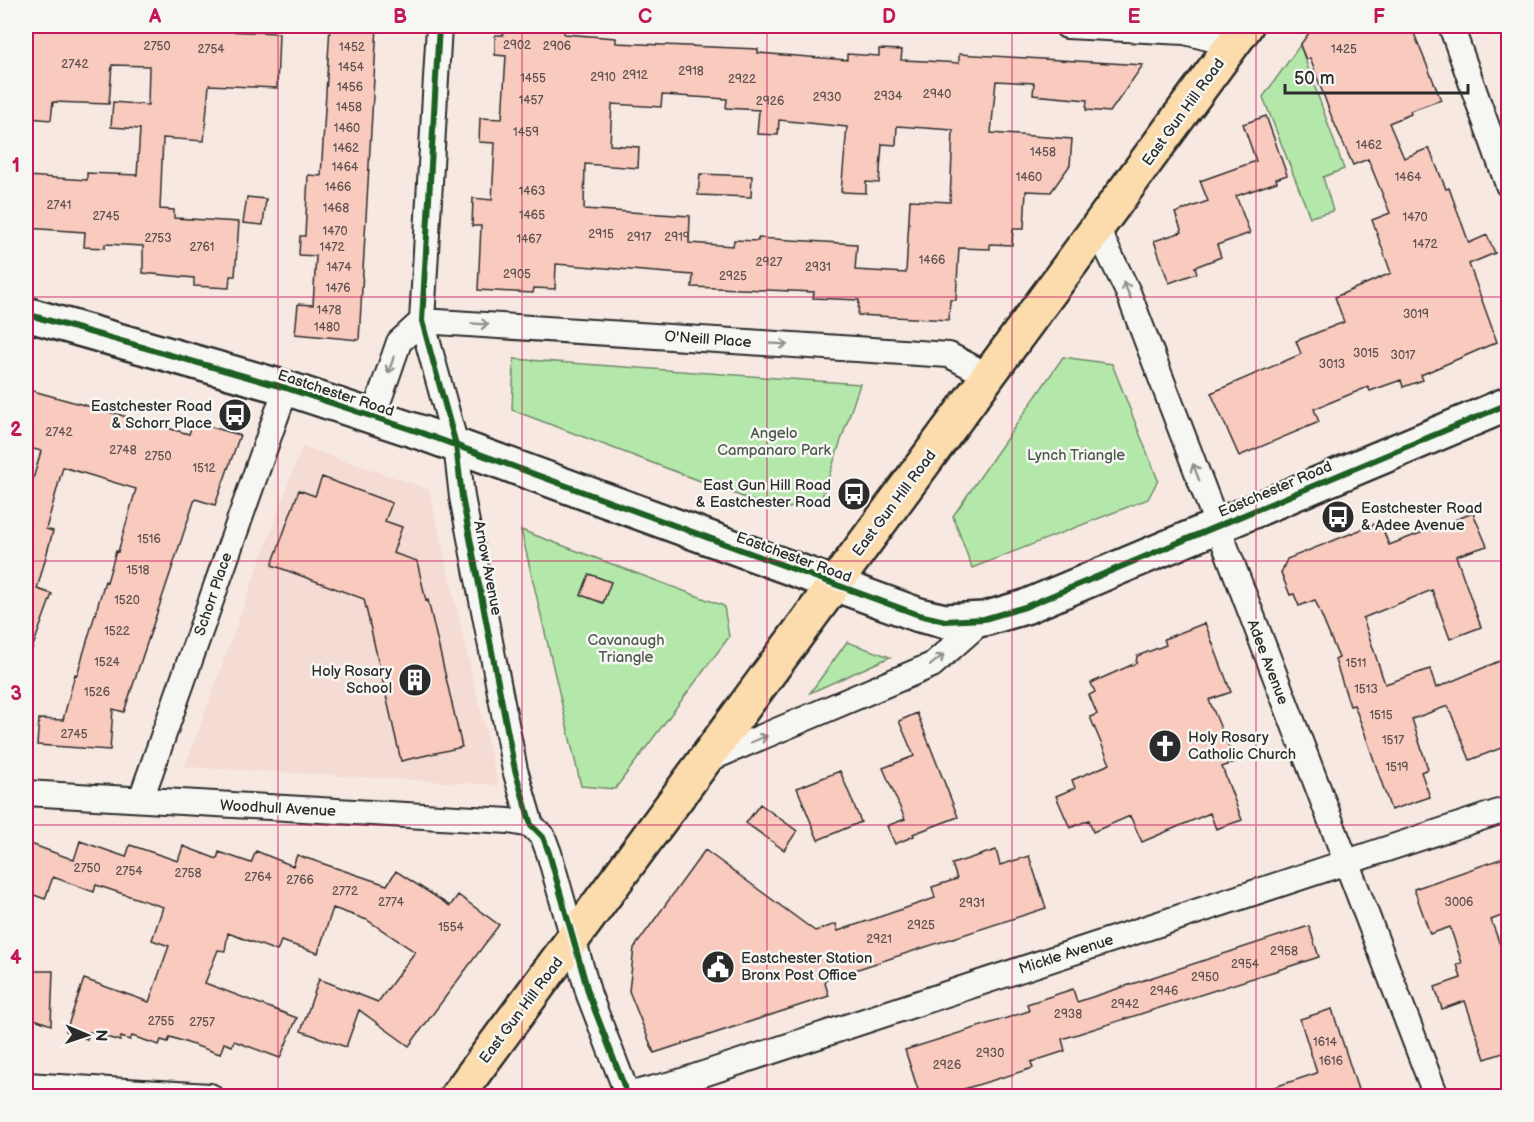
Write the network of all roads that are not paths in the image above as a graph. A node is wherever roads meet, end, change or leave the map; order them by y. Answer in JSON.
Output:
{"nodes":[{"id":1,"x":440,"y":26,"type":"edge"},
{"id":2,"x":1067,"y":26,"type":"edge"},
{"id":3,"x":1451,"y":26,"type":"edge"},
{"id":4,"x":1239,"y":35,"type":"edge"},
{"id":5,"x":1509,"y":185,"type":"edge"},
{"id":6,"x":1097,"y":228,"type":"junction"},
{"id":7,"x":26,"y":314,"type":"edge"},
{"id":8,"x":422,"y":321,"type":"junction"},
{"id":9,"x":989,"y":376,"type":"junction"},
{"id":10,"x":286,"y":388,"type":"junction"},
{"id":11,"x":1509,"y":404,"type":"edge"},
{"id":12,"x":373,"y":417,"type":"junction"},
{"id":13,"x":456,"y":445,"type":"junction"},
{"id":14,"x":1216,"y":527,"type":"junction"},
{"id":15,"x":832,"y":585,"type":"junction"},
{"id":16,"x":984,"y":619,"type":"junction"},
{"id":17,"x":705,"y":761,"type":"junction"},
{"id":18,"x":26,"y":793,"type":"edge"},
{"id":19,"x":141,"y":800,"type":"junction"},
{"id":20,"x":1509,"y":809,"type":"edge"},
{"id":21,"x":531,"y":825,"type":"junction"},
{"id":22,"x":1346,"y":862,"type":"junction"},
{"id":23,"x":573,"y":940,"type":"junction"},
{"id":24,"x":26,"y":1085,"type":"edge"},
{"id":25,"x":210,"y":1096,"type":"edge"},
{"id":26,"x":457,"y":1096,"type":"edge"},
{"id":27,"x":626,"y":1096,"type":"edge"},
{"id":28,"x":1436,"y":1096,"type":"edge"}],
"edges":[{"from":1,"to":8,"type":"street","name":"Arnow Avenue"},
{"from":2,"to":4,"type":"street"},
{"from":3,"to":5,"type":"street"},
{"from":4,"to":6,"type":"main road","name":"East Gun Hill Road"},
{"from":6,"to":9,"type":"main road","name":"East Gun Hill Road"},
{"from":14,"to":6,"type":"street","name":"Adee Avenue","one_way":true},
{"from":7,"to":10,"type":"main road","name":"Eastchester Road"},
{"from":8,"to":9,"type":"street","name":"O'Neill Place","one_way":true},
{"from":8,"to":12,"type":"street","one_way":true},
{"from":8,"to":13,"type":"street","name":"Arnow Avenue"},
{"from":9,"to":15,"type":"main road","name":"East Gun Hill Road"},
{"from":10,"to":12,"type":"main road","name":"Eastchester Road"},
{"from":10,"to":19,"type":"street","name":"Schorr Place"},
{"from":11,"to":14,"type":"main road","name":"Eastchester Road"},
{"from":12,"to":13,"type":"main road","name":"Eastchester Road"},
{"from":13,"to":15,"type":"main road","name":"Eastchester Road"},
{"from":13,"to":21,"type":"street","name":"Arnow Avenue"},
{"from":14,"to":16,"type":"main road","name":"Eastchester Road"},
{"from":14,"to":22,"type":"street","name":"Adee Avenue"},
{"from":15,"to":16,"type":"main road","name":"Eastchester Road"},
{"from":15,"to":17,"type":"main road","name":"East Gun Hill Road"},
{"from":17,"to":16,"type":"street","name":"Eastchester Road","one_way":true},
{"from":17,"to":23,"type":"main road","name":"East Gun Hill Road"},
{"from":18,"to":19,"type":"street","name":"Woodhull Avenue"},
{"from":19,"to":21,"type":"street","name":"Woodhull Avenue"},
{"from":20,"to":22,"type":"street","name":"Mickle Avenue"},
{"from":21,"to":23,"type":"street","name":"Arnow Avenue"},
{"from":22,"to":27,"type":"street","name":"Mickle Avenue"},
{"from":22,"to":28,"type":"street","name":"Adee Avenue"},
{"from":23,"to":26,"type":"main road","name":"East Gun Hill Road"},
{"from":23,"to":27,"type":"street","name":"Arnow Avenue"},
{"from":24,"to":25,"type":"street"}]}
